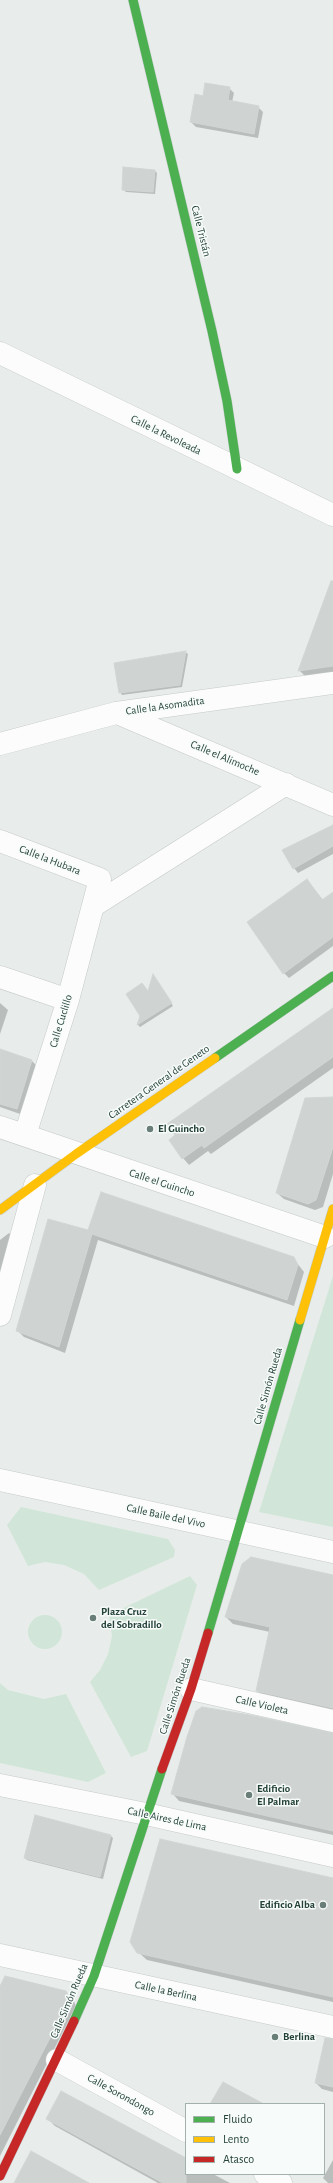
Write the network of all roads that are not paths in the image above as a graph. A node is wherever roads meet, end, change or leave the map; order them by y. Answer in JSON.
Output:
{"nodes":[{"id":1,"x":133,"y":0,"type":"edge"},
{"id":2,"x":0,"y":353,"type":"edge"},
{"id":3,"x":237,"y":470,"type":"junction"},
{"id":4,"x":333,"y":515,"type":"edge"},
{"id":5,"x":333,"y":684,"type":"edge"},
{"id":6,"x":116,"y":713,"type":"junction"},
{"id":7,"x":0,"y":744,"type":"edge"},
{"id":8,"x":286,"y":784,"type":"junction"},
{"id":9,"x":333,"y":805,"type":"edge"},
{"id":10,"x":0,"y":841,"type":"edge"},
{"id":11,"x":100,"y":879,"type":"joint"},
{"id":12,"x":93,"y":906,"type":"junction"},
{"id":13,"x":333,"y":976,"type":"edge"},
{"id":14,"x":0,"y":977,"type":"edge"},
{"id":15,"x":68,"y":1000,"type":"junction"},
{"id":16,"x":0,"y":1128,"type":"edge"},
{"id":17,"x":25,"y":1136,"type":"junction"},
{"id":18,"x":76,"y":1154,"type":"junction"},
{"id":19,"x":35,"y":1185,"type":"junction"},
{"id":20,"x":333,"y":1209,"type":"edge"},
{"id":21,"x":0,"y":1210,"type":"edge"},
{"id":22,"x":325,"y":1237,"type":"junction"},
{"id":23,"x":0,"y":1315,"type":"edge"},
{"id":24,"x":0,"y":1480,"type":"edge"},
{"id":25,"x":238,"y":1532,"type":"junction"},
{"id":26,"x":333,"y":1552,"type":"edge"},
{"id":27,"x":191,"y":1689,"type":"junction"},
{"id":28,"x":333,"y":1720,"type":"edge"},
{"id":29,"x":0,"y":1785,"type":"edge"},
{"id":30,"x":146,"y":1814,"type":"junction"},
{"id":31,"x":333,"y":1856,"type":"edge"},
{"id":32,"x":0,"y":1955,"type":"edge"},
{"id":33,"x":94,"y":1976,"type":"junction"},
{"id":34,"x":333,"y":2027,"type":"edge"},
{"id":35,"x":57,"y":2060,"type":"junction"},
{"id":36,"x":185,"y":2130,"type":"edge"},
{"id":37,"x":267,"y":2175,"type":"edge"},
{"id":38,"x":0,"y":2176,"type":"edge"},
{"id":39,"x":281,"y":2183,"type":"edge"}],
"edges":[{"from":1,"to":3,"type":"street","name":"Calle Tristán"},
{"from":2,"to":3,"type":"street","name":"Calle la Revoleada"},
{"from":3,"to":4,"type":"street","name":"Calle la Revoleada"},
{"from":5,"to":6,"type":"street","name":"Calle la Asomadita"},
{"from":6,"to":7,"type":"street","name":"Calle la Asomadita"},
{"from":6,"to":8,"type":"street","name":"Calle el Alimoche"},
{"from":8,"to":9,"type":"street","name":"Calle el Alimoche"},
{"from":8,"to":12,"type":"street"},
{"from":10,"to":11,"type":"street","name":"Calle la Hubara"},
{"from":11,"to":12,"type":"street","name":"Calle Cuclillo"},
{"from":12,"to":15,"type":"street","name":"Calle Cuclillo"},
{"from":13,"to":18,"type":"street","name":"Carretera General de Geneto"},
{"from":14,"to":15,"type":"street"},
{"from":15,"to":17,"type":"street","name":"Calle Cuclillo"},
{"from":16,"to":17,"type":"street","name":"Calle el Guincho"},
{"from":17,"to":18,"type":"street","name":"Calle el Guincho"},
{"from":18,"to":19,"type":"street","name":"Carretera General de Geneto"},
{"from":18,"to":22,"type":"street","name":"Calle el Guincho"},
{"from":19,"to":21,"type":"street","name":"Carretera General de Geneto"},
{"from":19,"to":23,"type":"street"},
{"from":20,"to":22,"type":"street","name":"Calle Simón Rueda"},
{"from":22,"to":25,"type":"street","name":"Calle Simón Rueda"},
{"from":24,"to":25,"type":"street","name":"Calle Baile del Vivo"},
{"from":25,"to":26,"type":"street","name":"Calle Baile del Vivo"},
{"from":25,"to":27,"type":"street","name":"Calle Simón Rueda"},
{"from":27,"to":28,"type":"street","name":"Calle Violeta"},
{"from":27,"to":30,"type":"street","name":"Calle Simón Rueda"},
{"from":29,"to":30,"type":"street","name":"Calle Aires de Lima"},
{"from":30,"to":31,"type":"street","name":"Calle Aires de Lima"},
{"from":30,"to":33,"type":"street","name":"Calle Simón Rueda"},
{"from":32,"to":33,"type":"street","name":"Calle la Berlina"},
{"from":33,"to":34,"type":"street","name":"Calle la Berlina"},
{"from":33,"to":35,"type":"street","name":"Calle Simón Rueda"},
{"from":35,"to":36,"type":"street","name":"Calle Sorondongo"},
{"from":35,"to":38,"type":"street","name":"Calle Simón Rueda"},
{"from":37,"to":39,"type":"street"}]}
